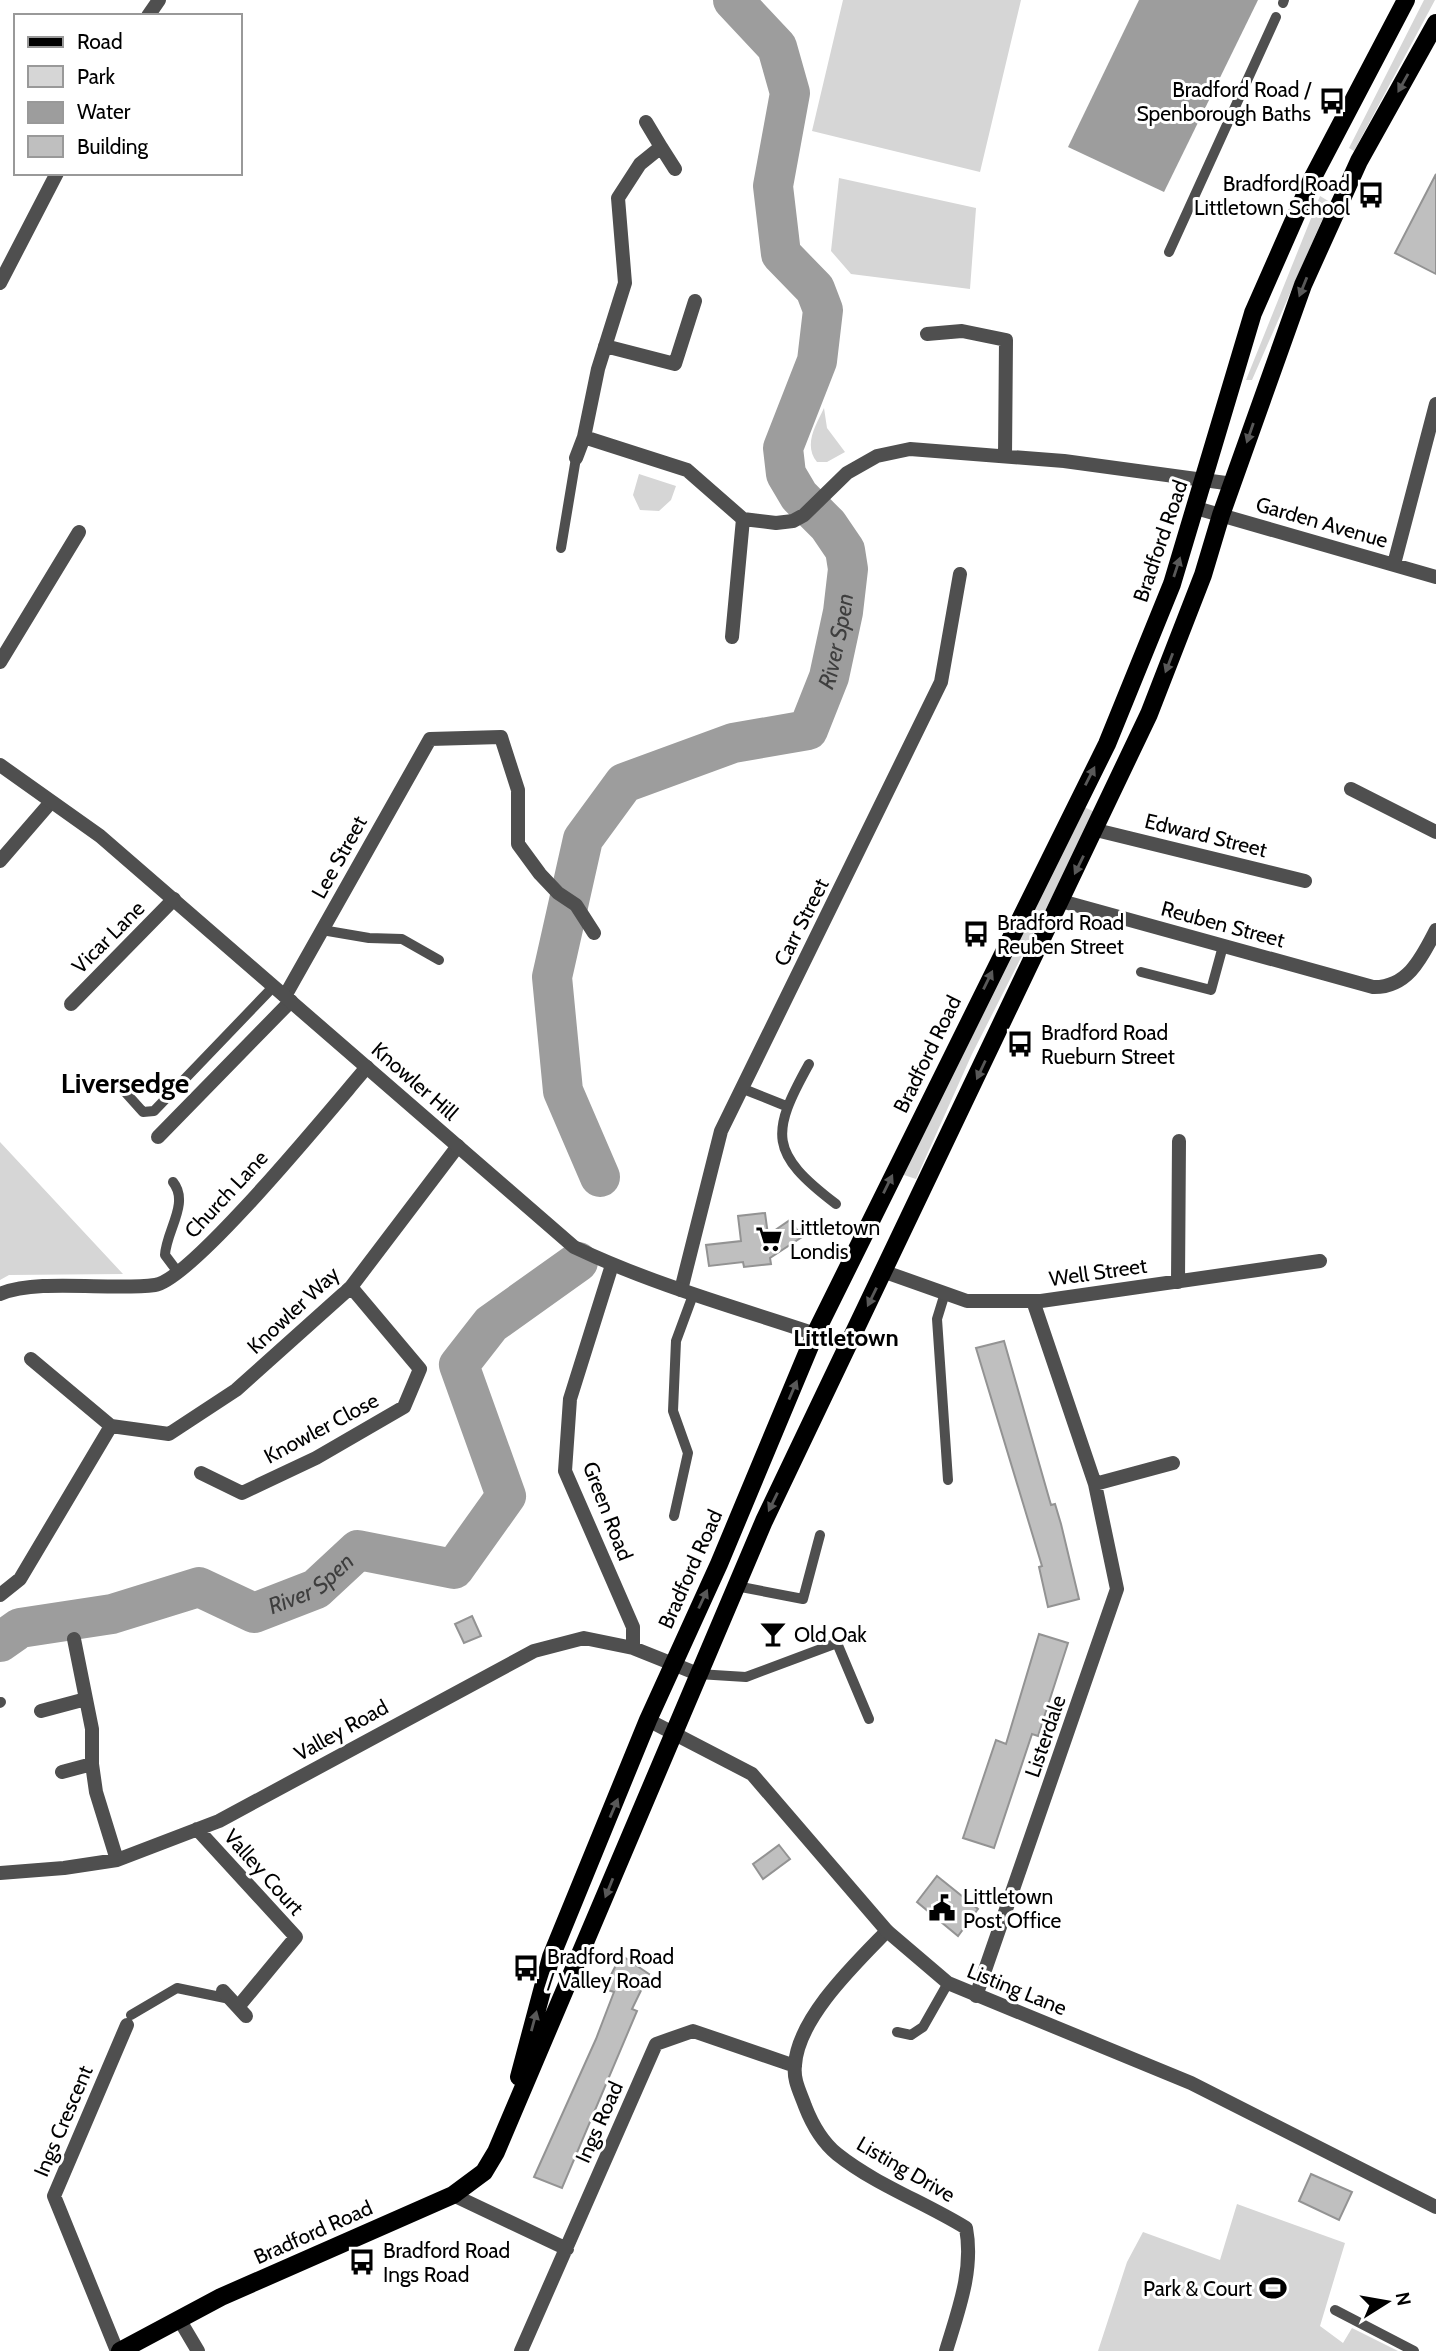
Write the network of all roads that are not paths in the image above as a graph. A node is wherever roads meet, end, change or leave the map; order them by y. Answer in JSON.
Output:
{"nodes":[{"id":1,"x":1406,"y":0,"type":"edge"},
{"id":2,"x":1276,"y":17,"type":"dead end"},
{"id":3,"x":1436,"y":23,"type":"edge"},
{"id":4,"x":646,"y":122,"type":"dead end"},
{"id":5,"x":661,"y":147,"type":"junction"},
{"id":6,"x":675,"y":169,"type":"dead end"},
{"id":7,"x":56,"y":175,"type":"edge"},
{"id":8,"x":1169,"y":251,"type":"dead end"},
{"id":9,"x":0,"y":283,"type":"edge"},
{"id":10,"x":695,"y":301,"type":"dead end"},
{"id":11,"x":927,"y":334,"type":"dead end"},
{"id":12,"x":605,"y":346,"type":"junction"},
{"id":13,"x":1436,"y":404,"type":"edge"},
{"id":14,"x":584,"y":438,"type":"junction"},
{"id":15,"x":1005,"y":456,"type":"junction"},
{"id":16,"x":576,"y":458,"type":"joint"},
{"id":17,"x":1205,"y":478,"type":"junction"},
{"id":18,"x":1233,"y":484,"type":"junction"},
{"id":19,"x":1196,"y":508,"type":"junction"},
{"id":20,"x":1221,"y":515,"type":"junction"},
{"id":21,"x":743,"y":519,"type":"junction"},
{"id":22,"x":79,"y":532,"type":"dead end"},
{"id":23,"x":561,"y":548,"type":"dead end"},
{"id":24,"x":1394,"y":564,"type":"junction"},
{"id":25,"x":960,"y":574,"type":"dead end"},
{"id":26,"x":1436,"y":577,"type":"edge"},
{"id":27,"x":732,"y":637,"type":"dead end"},
{"id":28,"x":0,"y":662,"type":"edge"},
{"id":29,"x":0,"y":765,"type":"edge"},
{"id":30,"x":1351,"y":789,"type":"dead end"},
{"id":31,"x":51,"y":802,"type":"junction"},
{"id":32,"x":1096,"y":830,"type":"junction"},
{"id":33,"x":1436,"y":832,"type":"edge"},
{"id":34,"x":0,"y":861,"type":"edge"},
{"id":35,"x":1306,"y":881,"type":"dead end"},
{"id":36,"x":174,"y":899,"type":"junction"},
{"id":37,"x":1061,"y":901,"type":"junction"},
{"id":38,"x":322,"y":930,"type":"junction"},
{"id":39,"x":1436,"y":930,"type":"edge"},
{"id":40,"x":594,"y":933,"type":"dead end"},
{"id":41,"x":1223,"y":946,"type":"junction"},
{"id":42,"x":439,"y":960,"type":"dead end"},
{"id":43,"x":1141,"y":972,"type":"dead end"},
{"id":44,"x":283,"y":994,"type":"junction"},
{"id":45,"x":71,"y":1004,"type":"dead end"},
{"id":46,"x":809,"y":1064,"type":"dead end"},
{"id":47,"x":367,"y":1067,"type":"junction"},
{"id":48,"x":117,"y":1083,"type":"dead end"},
{"id":49,"x":741,"y":1088,"type":"junction"},
{"id":50,"x":786,"y":1106,"type":"junction"},
{"id":51,"x":158,"y":1137,"type":"dead end"},
{"id":52,"x":1179,"y":1141,"type":"dead end"},
{"id":53,"x":458,"y":1146,"type":"junction"},
{"id":54,"x":173,"y":1182,"type":"dead end"},
{"id":55,"x":836,"y":1204,"type":"dead end"},
{"id":56,"x":1320,"y":1261,"type":"dead end"},
{"id":57,"x":612,"y":1265,"type":"junction"},
{"id":58,"x":177,"y":1270,"type":"junction"},
{"id":59,"x":885,"y":1272,"type":"junction"},
{"id":60,"x":1178,"y":1282,"type":"junction"},
{"id":61,"x":351,"y":1287,"type":"junction"},
{"id":62,"x":687,"y":1292,"type":"junction"},
{"id":63,"x":945,"y":1293,"type":"junction"},
{"id":64,"x":0,"y":1294,"type":"edge"},
{"id":65,"x":1033,"y":1301,"type":"junction"},
{"id":66,"x":815,"y":1334,"type":"junction"},
{"id":67,"x":848,"y":1345,"type":"junction"},
{"id":68,"x":31,"y":1359,"type":"dead end"},
{"id":69,"x":111,"y":1426,"type":"junction"},
{"id":70,"x":1173,"y":1463,"type":"dead end"},
{"id":71,"x":201,"y":1473,"type":"dead end"},
{"id":72,"x":948,"y":1480,"type":"dead end"},
{"id":73,"x":1095,"y":1484,"type":"junction"},
{"id":74,"x":674,"y":1516,"type":"dead end"},
{"id":75,"x":820,"y":1535,"type":"dead end"},
{"id":76,"x":736,"y":1586,"type":"junction"},
{"id":77,"x":0,"y":1595,"type":"edge"},
{"id":78,"x":74,"y":1639,"type":"dead end"},
{"id":79,"x":633,"y":1648,"type":"junction"},
{"id":80,"x":672,"y":1664,"type":"junction"},
{"id":81,"x":698,"y":1674,"type":"junction"},
{"id":82,"x":86,"y":1699,"type":"junction"},
{"id":83,"x":41,"y":1711,"type":"dead end"},
{"id":84,"x":869,"y":1719,"type":"dead end"},
{"id":85,"x":648,"y":1720,"type":"junction"},
{"id":86,"x":674,"y":1732,"type":"junction"},
{"id":87,"x":92,"y":1764,"type":"junction"},
{"id":88,"x":62,"y":1772,"type":"dead end"},
{"id":89,"x":197,"y":1829,"type":"junction"},
{"id":90,"x":117,"y":1860,"type":"junction"},
{"id":91,"x":0,"y":1873,"type":"edge"},
{"id":92,"x":887,"y":1931,"type":"junction"},
{"id":93,"x":948,"y":1983,"type":"junction"},
{"id":94,"x":976,"y":1996,"type":"junction"},
{"id":95,"x":234,"y":2003,"type":"joint"},
{"id":96,"x":130,"y":2020,"type":"joint"},
{"id":97,"x":897,"y":2032,"type":"dead end"},
{"id":98,"x":794,"y":2066,"type":"junction"},
{"id":99,"x":503,"y":2134,"type":"junction"},
{"id":100,"x":453,"y":2195,"type":"junction"},
{"id":101,"x":1436,"y":2207,"type":"edge"},
{"id":102,"x":567,"y":2249,"type":"junction"},
{"id":103,"x":1335,"y":2310,"type":"dead end"},
{"id":104,"x":180,"y":2319,"type":"junction"},
{"id":105,"x":119,"y":2351,"type":"edge"},
{"id":106,"x":198,"y":2351,"type":"edge"},
{"id":107,"x":522,"y":2351,"type":"edge"},
{"id":108,"x":946,"y":2351,"type":"edge"},
{"id":109,"x":1414,"y":2351,"type":"edge"}],
"edges":[{"from":1,"to":17,"type":"main road","name":"Bradford Road"},
{"from":2,"to":8,"type":"lane"},
{"from":3,"to":18,"type":"main road","name":"Bradford Road","one_way":true},
{"from":4,"to":5,"type":"street"},
{"from":5,"to":6,"type":"street"},
{"from":5,"to":12,"type":"street"},
{"from":7,"to":9,"type":"street"},
{"from":10,"to":12,"type":"street"},
{"from":11,"to":15,"type":"street"},
{"from":12,"to":14,"type":"street"},
{"from":13,"to":24,"type":"street"},
{"from":14,"to":16,"type":"street"},
{"from":14,"to":21,"type":"street"},
{"from":15,"to":17,"type":"street"},
{"from":15,"to":21,"type":"street"},
{"from":16,"to":23,"type":"lane"},
{"from":17,"to":18,"type":"street"},
{"from":17,"to":19,"type":"main road","name":"Bradford Road"},
{"from":18,"to":20,"type":"main road","name":"Bradford Road"},
{"from":19,"to":20,"type":"street","name":"Garden Avenue"},
{"from":66,"to":19,"type":"main road","name":"Bradford Road","one_way":true},
{"from":20,"to":24,"type":"street","name":"Garden Avenue"},
{"from":20,"to":32,"type":"main road","name":"Bradford Road","one_way":true},
{"from":21,"to":27,"type":"street"},
{"from":22,"to":28,"type":"street"},
{"from":24,"to":26,"type":"street","name":"Garden Avenue"},
{"from":25,"to":49,"type":"street","name":"Carr Street"},
{"from":29,"to":31,"type":"street","name":"Knowler Hill"},
{"from":30,"to":33,"type":"street"},
{"from":31,"to":34,"type":"street"},
{"from":31,"to":36,"type":"street","name":"Knowler Hill"},
{"from":32,"to":35,"type":"street","name":"Edward Street"},
{"from":32,"to":37,"type":"main road","name":"Bradford Road","one_way":true},
{"from":36,"to":44,"type":"street","name":"Knowler Hill"},
{"from":36,"to":45,"type":"street","name":"Vicar Lane"},
{"from":37,"to":41,"type":"street","name":"Reuben Street"},
{"from":37,"to":59,"type":"main road","name":"Bradford Road","one_way":true},
{"from":38,"to":40,"type":"street","name":"Lee Street"},
{"from":38,"to":42,"type":"lane"},
{"from":38,"to":44,"type":"street","name":"Lee Street"},
{"from":39,"to":41,"type":"street","name":"Reuben Street"},
{"from":41,"to":43,"type":"lane"},
{"from":44,"to":47,"type":"street","name":"Knowler Hill"},
{"from":44,"to":48,"type":"lane"},
{"from":44,"to":51,"type":"street","name":"Lee Street"},
{"from":46,"to":50,"type":"lane"},
{"from":47,"to":53,"type":"street","name":"Knowler Hill"},
{"from":47,"to":58,"type":"street","name":"Church Lane"},
{"from":49,"to":50,"type":"lane"},
{"from":49,"to":62,"type":"street","name":"Carr Street"},
{"from":50,"to":55,"type":"lane"},
{"from":52,"to":60,"type":"street"},
{"from":53,"to":57,"type":"street","name":"Knowler Hill"},
{"from":53,"to":61,"type":"street","name":"Knowler Way"},
{"from":54,"to":58,"type":"lane"},
{"from":56,"to":60,"type":"street","name":"Well Street"},
{"from":57,"to":62,"type":"street","name":"Knowler Hill"},
{"from":57,"to":79,"type":"street","name":"Green Road"},
{"from":58,"to":64,"type":"street","name":"Church Lane"},
{"from":59,"to":63,"type":"street","name":"Well Street"},
{"from":59,"to":67,"type":"main road","name":"Bradford Road","one_way":true},
{"from":60,"to":65,"type":"street","name":"Well Street"},
{"from":61,"to":69,"type":"street","name":"Knowler Way"},
{"from":61,"to":71,"type":"street","name":"Knowler Close"},
{"from":62,"to":66,"type":"street","name":"Knowler Hill"},
{"from":62,"to":74,"type":"lane"},
{"from":63,"to":65,"type":"street","name":"Well Street"},
{"from":63,"to":72,"type":"lane"},
{"from":65,"to":73,"type":"street","name":"Listerdale"},
{"from":66,"to":67,"type":"street","name":"Knowler Hill"},
{"from":80,"to":66,"type":"main road","name":"Bradford Road","one_way":true},
{"from":67,"to":76,"type":"main road","name":"Bradford Road","one_way":true},
{"from":68,"to":69,"type":"street"},
{"from":69,"to":77,"type":"street"},
{"from":70,"to":73,"type":"street"},
{"from":73,"to":94,"type":"street","name":"Listerdale"},
{"from":75,"to":76,"type":"lane"},
{"from":76,"to":81,"type":"main road","name":"Bradford Road"},
{"from":78,"to":82,"type":"street"},
{"from":79,"to":80,"type":"street","name":"Valley Road"},
{"from":79,"to":89,"type":"street","name":"Valley Road"},
{"from":80,"to":81,"type":"street","name":"Valley Road"},
{"from":80,"to":85,"type":"main road","name":"Bradford Road"},
{"from":81,"to":84,"type":"lane"},
{"from":81,"to":86,"type":"main road","name":"Bradford Road"},
{"from":82,"to":83,"type":"street"},
{"from":82,"to":87,"type":"street"},
{"from":85,"to":86,"type":"street","name":"Listing Lane"},
{"from":99,"to":85,"type":"main road","name":"Bradford Road","one_way":true},
{"from":86,"to":92,"type":"street","name":"Listing Lane"},
{"from":86,"to":99,"type":"main road","name":"Bradford Road","one_way":true},
{"from":87,"to":88,"type":"street"},
{"from":87,"to":90,"type":"street"},
{"from":89,"to":90,"type":"street","name":"Valley Road"},
{"from":89,"to":95,"type":"street","name":"Valley Court"},
{"from":90,"to":91,"type":"street","name":"Valley Road"},
{"from":92,"to":93,"type":"street","name":"Listing Lane"},
{"from":92,"to":98,"type":"street"},
{"from":93,"to":94,"type":"street","name":"Listing Lane"},
{"from":93,"to":97,"type":"lane"},
{"from":94,"to":101,"type":"street","name":"Listing Lane"},
{"from":95,"to":96,"type":"lane"},
{"from":96,"to":105,"type":"street","name":"Ings Crescent"},
{"from":98,"to":102,"type":"street","name":"Ings Road"},
{"from":98,"to":108,"type":"street","name":"Listing Drive"},
{"from":99,"to":100,"type":"main road","name":"Bradford Road"},
{"from":100,"to":102,"type":"street"},
{"from":100,"to":104,"type":"main road","name":"Bradford Road"},
{"from":102,"to":107,"type":"street","name":"Ings Road"},
{"from":103,"to":109,"type":"lane"},
{"from":104,"to":105,"type":"main road","name":"Bradford Road"},
{"from":104,"to":106,"type":"street"}]}
